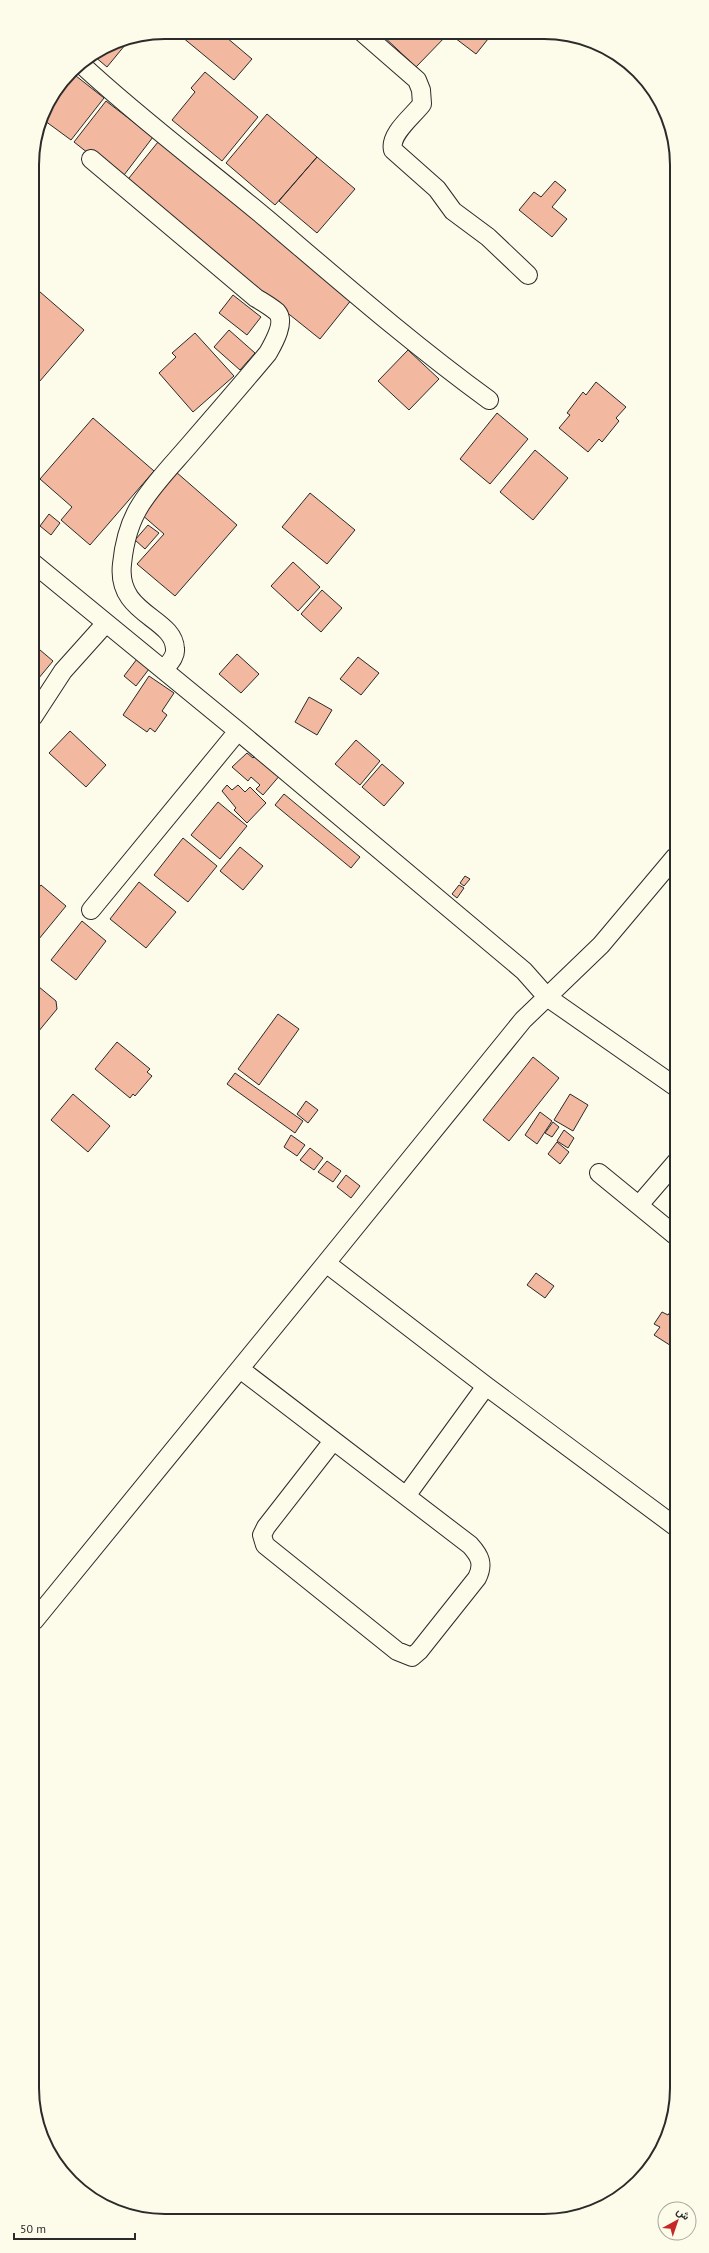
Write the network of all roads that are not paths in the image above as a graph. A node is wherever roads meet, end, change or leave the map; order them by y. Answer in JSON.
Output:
{"nodes":[{"id":1,"x":370,"y":39,"type":"edge"},
{"id":2,"x":85,"y":68,"type":"edge"},
{"id":3,"x":91,"y":159,"type":"dead end"},
{"id":4,"x":528,"y":275,"type":"dead end"},
{"id":5,"x":489,"y":400,"type":"dead end"},
{"id":6,"x":39,"y":568,"type":"edge"},
{"id":7,"x":106,"y":623,"type":"junction"},
{"id":8,"x":164,"y":670,"type":"junction"},
{"id":9,"x":39,"y":707,"type":"edge"},
{"id":10,"x":238,"y":731,"type":"junction"},
{"id":11,"x":670,"y":863,"type":"edge"},
{"id":12,"x":91,"y":910,"type":"dead end"},
{"id":13,"x":546,"y":997,"type":"junction"},
{"id":14,"x":670,"y":1083,"type":"edge"},
{"id":15,"x":670,"y":1169,"type":"edge"},
{"id":16,"x":599,"y":1173,"type":"dead end"},
{"id":17,"x":639,"y":1205,"type":"junction"},
{"id":18,"x":670,"y":1231,"type":"edge"},
{"id":19,"x":326,"y":1263,"type":"junction"},
{"id":20,"x":240,"y":1369,"type":"junction"},
{"id":21,"x":486,"y":1386,"type":"junction"},
{"id":22,"x":333,"y":1440,"type":"junction"},
{"id":23,"x":406,"y":1496,"type":"junction"},
{"id":24,"x":670,"y":1523,"type":"edge"},
{"id":25,"x":39,"y":1615,"type":"edge"}],
"edges":[{"from":1,"to":4,"type":"street"},
{"from":2,"to":5,"type":"street"},
{"from":3,"to":8,"type":"street"},
{"from":6,"to":7,"type":"street"},
{"from":7,"to":8,"type":"street"},
{"from":7,"to":9,"type":"street"},
{"from":8,"to":10,"type":"street"},
{"from":10,"to":12,"type":"street"},
{"from":10,"to":13,"type":"street"},
{"from":11,"to":13,"type":"street"},
{"from":13,"to":14,"type":"street"},
{"from":13,"to":19,"type":"street"},
{"from":15,"to":17,"type":"street"},
{"from":16,"to":17,"type":"street"},
{"from":17,"to":18,"type":"street"},
{"from":19,"to":20,"type":"street"},
{"from":19,"to":21,"type":"street"},
{"from":20,"to":22,"type":"street"},
{"from":20,"to":25,"type":"street"},
{"from":21,"to":23,"type":"street"},
{"from":21,"to":24,"type":"street"},
{"from":22,"to":23,"type":"street"},
{"from":22,"to":23,"type":"street"}]}
